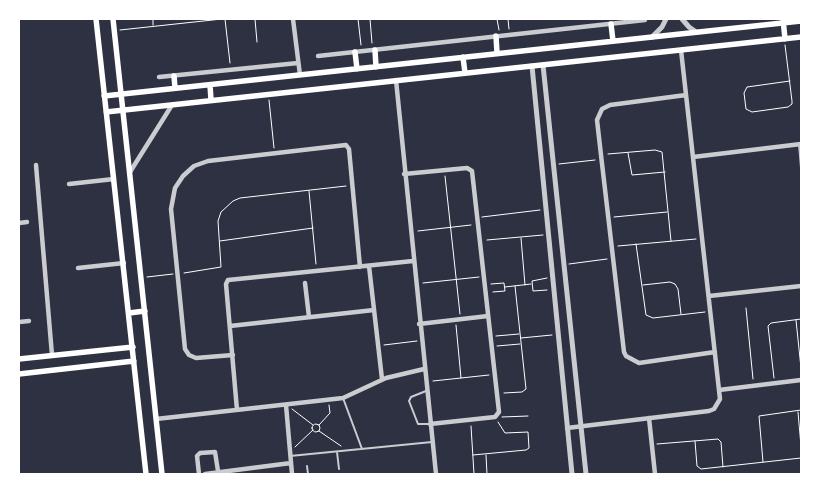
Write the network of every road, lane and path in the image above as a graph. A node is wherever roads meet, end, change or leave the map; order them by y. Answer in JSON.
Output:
{"nodes":[{"id":1,"x":96,"y":19,"type":"edge"},
{"id":2,"x":113,"y":19,"type":"edge"},
{"id":3,"x":153,"y":19,"type":"edge"},
{"id":4,"x":181,"y":19,"type":"edge"},
{"id":5,"x":224,"y":19,"type":"edge"},
{"id":6,"x":255,"y":19,"type":"edge"},
{"id":7,"x":293,"y":19,"type":"edge"},
{"id":8,"x":358,"y":19,"type":"edge"},
{"id":9,"x":370,"y":19,"type":"edge"},
{"id":10,"x":498,"y":19,"type":"edge"},
{"id":11,"x":508,"y":19,"type":"edge"},
{"id":12,"x":666,"y":19,"type":"edge"},
{"id":13,"x":682,"y":19,"type":"edge"},
{"id":14,"x":645,"y":20,"type":"dead end"},
{"id":15,"x":783,"y":21,"type":"edge"},
{"id":16,"x":801,"y":21,"type":"edge"},
{"id":17,"x":181,"y":23,"type":"junction"},
{"id":18,"x":611,"y":24,"type":"junction"},
{"id":19,"x":154,"y":26,"type":"junction"},
{"id":20,"x":114,"y":30,"type":"junction"},
{"id":21,"x":696,"y":32,"type":"junction"},
{"id":22,"x":509,"y":35,"type":"junction"},
{"id":23,"x":498,"y":36,"type":"junction"},
{"id":24,"x":652,"y":37,"type":"junction"},
{"id":25,"x":801,"y":37,"type":"edge"},
{"id":26,"x":785,"y":39,"type":"junction"},
{"id":27,"x":613,"y":41,"type":"junction"},
{"id":28,"x":257,"y":42,"type":"dead end"},
{"id":29,"x":374,"y":50,"type":"junction"},
{"id":30,"x":681,"y":50,"type":"junction"},
{"id":31,"x":359,"y":51,"type":"junction"},
{"id":32,"x":498,"y":54,"type":"junction"},
{"id":33,"x":318,"y":56,"type":"dead end"},
{"id":34,"x":463,"y":57,"type":"junction"},
{"id":35,"x":298,"y":63,"type":"junction"},
{"id":36,"x":543,"y":64,"type":"junction"},
{"id":37,"x":532,"y":66,"type":"junction"},
{"id":38,"x":376,"y":67,"type":"junction"},
{"id":39,"x":357,"y":69,"type":"junction"},
{"id":40,"x":230,"y":70,"type":"junction"},
{"id":41,"x":465,"y":73,"type":"junction"},
{"id":42,"x":300,"y":75,"type":"junction"},
{"id":43,"x":174,"y":76,"type":"junction"},
{"id":44,"x":159,"y":78,"type":"dead end"},
{"id":45,"x":396,"y":80,"type":"junction"},
{"id":46,"x":790,"y":81,"type":"junction"},
{"id":47,"x":210,"y":84,"type":"junction"},
{"id":48,"x":175,"y":88,"type":"junction"},
{"id":49,"x":122,"y":94,"type":"junction"},
{"id":50,"x":268,"y":94,"type":"junction"},
{"id":51,"x":686,"y":95,"type":"junction"},
{"id":52,"x":104,"y":96,"type":"junction"},
{"id":53,"x":211,"y":100,"type":"junction"},
{"id":54,"x":172,"y":104,"type":"junction"},
{"id":55,"x":123,"y":110,"type":"junction"},
{"id":56,"x":106,"y":112,"type":"junction"},
{"id":57,"x":800,"y":144,"type":"edge"},
{"id":58,"x":275,"y":152,"type":"junction"},
{"id":59,"x":628,"y":152,"type":"junction"},
{"id":60,"x":601,"y":157,"type":"junction"},
{"id":61,"x":693,"y":157,"type":"junction"},
{"id":62,"x":553,"y":164,"type":"junction"},
{"id":63,"x":36,"y":165,"type":"dead end"},
{"id":64,"x":801,"y":168,"type":"edge"},
{"id":65,"x":444,"y":170,"type":"junction"},
{"id":66,"x":130,"y":172,"type":"junction"},
{"id":67,"x":665,"y":172,"type":"junction"},
{"id":68,"x":404,"y":174,"type":"junction"},
{"id":69,"x":114,"y":179,"type":"junction"},
{"id":70,"x":69,"y":184,"type":"dead end"},
{"id":71,"x":352,"y":185,"type":"junction"},
{"id":72,"x":309,"y":190,"type":"junction"},
{"id":73,"x":546,"y":209,"type":"junction"},
{"id":74,"x":669,"y":211,"type":"junction"},
{"id":75,"x":477,"y":217,"type":"junction"},
{"id":76,"x":608,"y":218,"type":"junction"},
{"id":77,"x":28,"y":222,"type":"dead end"},
{"id":78,"x":19,"y":223,"type":"edge"},
{"id":79,"x":478,"y":225,"type":"junction"},
{"id":80,"x":312,"y":228,"type":"junction"},
{"id":81,"x":451,"y":228,"type":"junction"},
{"id":82,"x":410,"y":232,"type":"junction"},
{"id":83,"x":548,"y":234,"type":"junction"},
{"id":84,"x":521,"y":237,"type":"junction"},
{"id":85,"x":702,"y":238,"type":"junction"},
{"id":86,"x":219,"y":241,"type":"junction"},
{"id":87,"x":480,"y":241,"type":"junction"},
{"id":88,"x":671,"y":241,"type":"junction"},
{"id":89,"x":636,"y":244,"type":"junction"},
{"id":90,"x":612,"y":246,"type":"junction"},
{"id":91,"x":613,"y":258,"type":"junction"},
{"id":92,"x":413,"y":261,"type":"junction"},
{"id":93,"x":124,"y":263,"type":"junction"},
{"id":94,"x":563,"y":265,"type":"junction"},
{"id":95,"x":369,"y":266,"type":"junction"},
{"id":96,"x":360,"y":267,"type":"junction"},
{"id":97,"x":78,"y":268,"type":"dead end"},
{"id":98,"x":317,"y":271,"type":"junction"},
{"id":99,"x":177,"y":273,"type":"junction"},
{"id":100,"x":484,"y":277,"type":"junction"},
{"id":101,"x":552,"y":277,"type":"junction"},
{"id":102,"x":141,"y":278,"type":"junction"},
{"id":103,"x":456,"y":280,"type":"junction"},
{"id":104,"x":305,"y":283,"type":"dead end"},
{"id":105,"x":415,"y":284,"type":"junction"},
{"id":106,"x":532,"y":284,"type":"junction"},
{"id":107,"x":485,"y":285,"type":"junction"},
{"id":108,"x":525,"y":285,"type":"junction"},
{"id":109,"x":641,"y":285,"type":"junction"},
{"id":110,"x":515,"y":286,"type":"junction"},
{"id":111,"x":801,"y":286,"type":"edge"},
{"id":112,"x":504,"y":287,"type":"junction"},
{"id":113,"x":554,"y":289,"type":"junction"},
{"id":114,"x":486,"y":293,"type":"junction"},
{"id":115,"x":709,"y":296,"type":"junction"},
{"id":116,"x":746,"y":308,"type":"dead end"},
{"id":117,"x":374,"y":310,"type":"junction"},
{"id":118,"x":145,"y":311,"type":"junction"},
{"id":119,"x":710,"y":311,"type":"junction"},
{"id":120,"x":129,"y":313,"type":"junction"},
{"id":121,"x":681,"y":314,"type":"junction"},
{"id":122,"x":488,"y":316,"type":"junction"},
{"id":123,"x":309,"y":317,"type":"junction"},
{"id":124,"x":458,"y":319,"type":"junction"},
{"id":125,"x":801,"y":319,"type":"edge"},
{"id":126,"x":796,"y":320,"type":"junction"},
{"id":127,"x":29,"y":321,"type":"dead end"},
{"id":128,"x":19,"y":322,"type":"edge"},
{"id":129,"x":419,"y":324,"type":"junction"},
{"id":130,"x":230,"y":326,"type":"junction"},
{"id":131,"x":520,"y":334,"type":"junction"},
{"id":132,"x":558,"y":334,"type":"junction"},
{"id":133,"x":491,"y":337,"type":"junction"},
{"id":134,"x":520,"y":338,"type":"junction"},
{"id":135,"x":421,"y":340,"type":"junction"},
{"id":136,"x":521,"y":344,"type":"junction"},
{"id":137,"x":378,"y":346,"type":"junction"},
{"id":138,"x":133,"y":347,"type":"junction"},
{"id":139,"x":492,"y":347,"type":"junction"},
{"id":140,"x":715,"y":352,"type":"junction"},
{"id":141,"x":52,"y":355,"type":"junction"},
{"id":142,"x":233,"y":355,"type":"junction"},
{"id":143,"x":19,"y":359,"type":"edge"},
{"id":144,"x":134,"y":361,"type":"junction"},
{"id":145,"x":424,"y":368,"type":"junction"},
{"id":146,"x":801,"y":368,"type":"edge"},
{"id":147,"x":19,"y":374,"type":"edge"},
{"id":148,"x":495,"y":374,"type":"junction"},
{"id":149,"x":462,"y":378,"type":"junction"},
{"id":150,"x":382,"y":379,"type":"junction"},
{"id":151,"x":801,"y":380,"type":"edge"},
{"id":152,"x":425,"y":382,"type":"junction"},
{"id":153,"x":774,"y":383,"type":"junction"},
{"id":154,"x":753,"y":386,"type":"junction"},
{"id":155,"x":719,"y":390,"type":"junction"},
{"id":156,"x":426,"y":391,"type":"junction"},
{"id":157,"x":497,"y":394,"type":"junction"},
{"id":158,"x":343,"y":398,"type":"junction"},
{"id":159,"x":328,"y":400,"type":"junction"},
{"id":160,"x":286,"y":405,"type":"junction"},
{"id":161,"x":237,"y":410,"type":"junction"},
{"id":162,"x":801,"y":410,"type":"edge"},
{"id":163,"x":798,"y":411,"type":"junction"},
{"id":164,"x":497,"y":416,"type":"junction"},
{"id":165,"x":528,"y":416,"type":"dead end"},
{"id":166,"x":649,"y":418,"type":"junction"},
{"id":167,"x":156,"y":419,"type":"junction"},
{"id":168,"x":470,"y":420,"type":"junction"},
{"id":169,"x":430,"y":424,"type":"junction"},
{"id":170,"x":313,"y":425,"type":"junction"},
{"id":171,"x":319,"y":425,"type":"junction"},
{"id":172,"x":580,"y":426,"type":"junction"},
{"id":173,"x":567,"y":428,"type":"junction"},
{"id":174,"x":313,"y":430,"type":"junction"},
{"id":175,"x":319,"y":431,"type":"junction"},
{"id":176,"x":695,"y":441,"type":"junction"},
{"id":177,"x":432,"y":442,"type":"junction"},
{"id":178,"x":652,"y":445,"type":"junction"},
{"id":179,"x":801,"y":446,"type":"edge"},
{"id":180,"x":362,"y":449,"type":"junction"},
{"id":181,"x":349,"y":451,"type":"junction"},
{"id":182,"x":337,"y":452,"type":"junction"},
{"id":183,"x":290,"y":454,"type":"junction"},
{"id":184,"x":486,"y":454,"type":"junction"},
{"id":185,"x":473,"y":455,"type":"junction"},
{"id":186,"x":801,"y":458,"type":"edge"},
{"id":187,"x":763,"y":462,"type":"junction"},
{"id":188,"x":291,"y":463,"type":"junction"},
{"id":189,"x":307,"y":466,"type":"dead end"},
{"id":190,"x":723,"y":467,"type":"junction"},
{"id":191,"x":339,"y":469,"type":"dead end"},
{"id":192,"x":218,"y":472,"type":"junction"},
{"id":193,"x":146,"y":474,"type":"edge"},
{"id":194,"x":162,"y":474,"type":"edge"},
{"id":195,"x":199,"y":474,"type":"edge"},
{"id":196,"x":205,"y":474,"type":"edge"},
{"id":197,"x":292,"y":474,"type":"edge"},
{"id":198,"x":308,"y":474,"type":"edge"},
{"id":199,"x":436,"y":474,"type":"edge"},
{"id":200,"x":474,"y":474,"type":"edge"},
{"id":201,"x":487,"y":474,"type":"edge"},
{"id":202,"x":572,"y":474,"type":"edge"},
{"id":203,"x":586,"y":474,"type":"edge"},
{"id":204,"x":655,"y":474,"type":"edge"}],
"edges":[{"from":1,"to":52,"type":"main road"},
{"from":2,"to":20,"type":"main road"},
{"from":3,"to":19,"type":"path"},
{"from":4,"to":17,"type":"path"},
{"from":5,"to":17,"type":"path"},
{"from":5,"to":40,"type":"path"},
{"from":6,"to":28,"type":"path"},
{"from":7,"to":35,"type":"street"},
{"from":8,"to":31,"type":"path"},
{"from":9,"to":29,"type":"path"},
{"from":10,"to":23,"type":"path"},
{"from":11,"to":22,"type":"path"},
{"from":12,"to":24,"type":"street"},
{"from":13,"to":21,"type":"street"},
{"from":14,"to":18,"type":"street"},
{"from":15,"to":16,"type":"main road"},
{"from":15,"to":21,"type":"main road"},
{"from":15,"to":26,"type":"main road"},
{"from":17,"to":19,"type":"path"},
{"from":18,"to":22,"type":"street"},
{"from":18,"to":27,"type":"main road"},
{"from":19,"to":20,"type":"path"},
{"from":20,"to":49,"type":"main road"},
{"from":21,"to":24,"type":"main road"},
{"from":22,"to":23,"type":"street"},
{"from":23,"to":29,"type":"street"},
{"from":23,"to":32,"type":"main road"},
{"from":24,"to":27,"type":"main road"},
{"from":25,"to":26,"type":"main road"},
{"from":26,"to":30,"type":"main road"},
{"from":26,"to":46,"type":"path"},
{"from":27,"to":32,"type":"main road"},
{"from":29,"to":31,"type":"street"},
{"from":29,"to":38,"type":"main road"},
{"from":30,"to":36,"type":"main road"},
{"from":30,"to":51,"type":"street"},
{"from":31,"to":33,"type":"street"},
{"from":31,"to":39,"type":"main road"},
{"from":32,"to":34,"type":"main road"},
{"from":34,"to":38,"type":"main road"},
{"from":34,"to":41,"type":"main road"},
{"from":35,"to":40,"type":"street"},
{"from":35,"to":42,"type":"street"},
{"from":36,"to":37,"type":"main road"},
{"from":36,"to":62,"type":"street"},
{"from":37,"to":41,"type":"main road"},
{"from":37,"to":73,"type":"street"},
{"from":38,"to":39,"type":"main road"},
{"from":39,"to":42,"type":"main road"},
{"from":40,"to":43,"type":"street"},
{"from":41,"to":45,"type":"main road"},
{"from":42,"to":47,"type":"main road"},
{"from":43,"to":44,"type":"street"},
{"from":43,"to":48,"type":"main road"},
{"from":45,"to":50,"type":"main road"},
{"from":45,"to":68,"type":"street"},
{"from":46,"to":46,"type":"path"},
{"from":47,"to":48,"type":"main road"},
{"from":47,"to":53,"type":"main road"},
{"from":48,"to":49,"type":"main road"},
{"from":49,"to":52,"type":"main road"},
{"from":49,"to":55,"type":"main road"},
{"from":50,"to":53,"type":"main road"},
{"from":50,"to":58,"type":"path"},
{"from":51,"to":60,"type":"street"},
{"from":51,"to":61,"type":"street"},
{"from":52,"to":56,"type":"main road"},
{"from":53,"to":54,"type":"main road"},
{"from":54,"to":55,"type":"main road"},
{"from":54,"to":66,"type":"street"},
{"from":55,"to":56,"type":"main road"},
{"from":55,"to":66,"type":"main road"},
{"from":56,"to":69,"type":"main road"},
{"from":57,"to":61,"type":"street"},
{"from":57,"to":64,"type":"lane"},
{"from":58,"to":71,"type":"street"},
{"from":58,"to":99,"type":"street"},
{"from":59,"to":60,"type":"path"},
{"from":59,"to":67,"type":"path"},
{"from":59,"to":67,"type":"path"},
{"from":60,"to":62,"type":"path"},
{"from":60,"to":76,"type":"street"},
{"from":61,"to":85,"type":"street"},
{"from":62,"to":94,"type":"street"},
{"from":63,"to":141,"type":"street"},
{"from":65,"to":68,"type":"street"},
{"from":65,"to":75,"type":"street"},
{"from":65,"to":81,"type":"path"},
{"from":66,"to":102,"type":"main road"},
{"from":67,"to":74,"type":"path"},
{"from":68,"to":82,"type":"street"},
{"from":69,"to":70,"type":"street"},
{"from":69,"to":93,"type":"main road"},
{"from":71,"to":72,"type":"path"},
{"from":71,"to":96,"type":"street"},
{"from":72,"to":80,"type":"path"},
{"from":72,"to":86,"type":"path"},
{"from":73,"to":75,"type":"path"},
{"from":73,"to":83,"type":"street"},
{"from":74,"to":76,"type":"path"},
{"from":74,"to":88,"type":"path"},
{"from":75,"to":79,"type":"street"},
{"from":76,"to":90,"type":"street"},
{"from":77,"to":78,"type":"street"},
{"from":79,"to":81,"type":"path"},
{"from":79,"to":87,"type":"street"},
{"from":80,"to":86,"type":"path"},
{"from":80,"to":98,"type":"path"},
{"from":81,"to":82,"type":"path"},
{"from":81,"to":103,"type":"path"},
{"from":82,"to":92,"type":"street"},
{"from":83,"to":84,"type":"path"},
{"from":83,"to":101,"type":"street"},
{"from":84,"to":87,"type":"path"},
{"from":84,"to":108,"type":"path"},
{"from":85,"to":88,"type":"path"},
{"from":85,"to":115,"type":"street"},
{"from":86,"to":99,"type":"path"},
{"from":87,"to":100,"type":"street"},
{"from":88,"to":89,"type":"path"},
{"from":89,"to":90,"type":"path"},
{"from":89,"to":109,"type":"path"},
{"from":90,"to":91,"type":"street"},
{"from":91,"to":94,"type":"path"},
{"from":91,"to":140,"type":"street"},
{"from":92,"to":95,"type":"street"},
{"from":92,"to":105,"type":"street"},
{"from":93,"to":97,"type":"street"},
{"from":93,"to":120,"type":"main road"},
{"from":94,"to":172,"type":"street"},
{"from":95,"to":96,"type":"street"},
{"from":95,"to":117,"type":"street"},
{"from":96,"to":98,"type":"street"},
{"from":98,"to":130,"type":"street"},
{"from":99,"to":102,"type":"path"},
{"from":99,"to":142,"type":"street"},
{"from":100,"to":103,"type":"path"},
{"from":100,"to":107,"type":"street"},
{"from":101,"to":106,"type":"path"},
{"from":101,"to":113,"type":"street"},
{"from":102,"to":118,"type":"main road"},
{"from":103,"to":105,"type":"path"},
{"from":103,"to":124,"type":"path"},
{"from":104,"to":123,"type":"street"},
{"from":105,"to":129,"type":"street"},
{"from":106,"to":108,"type":"path"},
{"from":106,"to":113,"type":"path"},
{"from":107,"to":112,"type":"path"},
{"from":107,"to":114,"type":"street"},
{"from":108,"to":110,"type":"path"},
{"from":109,"to":121,"type":"path"},
{"from":109,"to":121,"type":"path"},
{"from":110,"to":112,"type":"path"},
{"from":110,"to":131,"type":"path"},
{"from":111,"to":115,"type":"street"},
{"from":112,"to":114,"type":"path"},
{"from":113,"to":132,"type":"street"},
{"from":114,"to":122,"type":"street"},
{"from":115,"to":119,"type":"street"},
{"from":116,"to":154,"type":"path"},
{"from":117,"to":123,"type":"street"},
{"from":117,"to":137,"type":"street"},
{"from":118,"to":120,"type":"main road"},
{"from":118,"to":167,"type":"main road"},
{"from":119,"to":121,"type":"path"},
{"from":119,"to":140,"type":"street"},
{"from":120,"to":138,"type":"main road"},
{"from":122,"to":124,"type":"street"},
{"from":122,"to":133,"type":"street"},
{"from":123,"to":130,"type":"street"},
{"from":124,"to":129,"type":"street"},
{"from":124,"to":149,"type":"path"},
{"from":125,"to":126,"type":"path"},
{"from":126,"to":146,"type":"path"},
{"from":126,"to":153,"type":"path"},
{"from":127,"to":128,"type":"street"},
{"from":129,"to":135,"type":"street"},
{"from":130,"to":142,"type":"street"},
{"from":131,"to":133,"type":"path"},
{"from":131,"to":134,"type":"path"},
{"from":132,"to":134,"type":"path"},
{"from":132,"to":173,"type":"street"},
{"from":133,"to":139,"type":"street"},
{"from":134,"to":136,"type":"path"},
{"from":135,"to":137,"type":"path"},
{"from":135,"to":145,"type":"street"},
{"from":136,"to":139,"type":"path"},
{"from":136,"to":157,"type":"path"},
{"from":137,"to":150,"type":"street"},
{"from":138,"to":141,"type":"main road"},
{"from":138,"to":144,"type":"main road"},
{"from":139,"to":148,"type":"street"},
{"from":140,"to":155,"type":"street"},
{"from":141,"to":143,"type":"main road"},
{"from":142,"to":161,"type":"street"},
{"from":144,"to":147,"type":"main road"},
{"from":144,"to":193,"type":"main road"},
{"from":145,"to":150,"type":"street"},
{"from":145,"to":152,"type":"street"},
{"from":148,"to":149,"type":"path"},
{"from":148,"to":157,"type":"street"},
{"from":149,"to":152,"type":"path"},
{"from":150,"to":158,"type":"street"},
{"from":151,"to":153,"type":"street"},
{"from":152,"to":156,"type":"street"},
{"from":153,"to":154,"type":"street"},
{"from":154,"to":155,"type":"street"},
{"from":155,"to":166,"type":"street"},
{"from":156,"to":169,"type":"street"},
{"from":156,"to":169,"type":"lane"},
{"from":157,"to":164,"type":"street"},
{"from":158,"to":159,"type":"street"},
{"from":158,"to":180,"type":"lane"},
{"from":159,"to":160,"type":"street"},
{"from":159,"to":171,"type":"path"},
{"from":160,"to":161,"type":"street"},
{"from":160,"to":170,"type":"path"},
{"from":160,"to":183,"type":"street"},
{"from":161,"to":167,"type":"street"},
{"from":162,"to":163,"type":"path"},
{"from":163,"to":179,"type":"path"},
{"from":163,"to":187,"type":"path"},
{"from":164,"to":165,"type":"path"},
{"from":164,"to":168,"type":"street"},
{"from":164,"to":184,"type":"path"},
{"from":166,"to":172,"type":"street"},
{"from":166,"to":178,"type":"street"},
{"from":167,"to":194,"type":"main road"},
{"from":168,"to":169,"type":"street"},
{"from":168,"to":185,"type":"path"},
{"from":169,"to":177,"type":"street"},
{"from":170,"to":171,"type":"path"},
{"from":170,"to":174,"type":"path"},
{"from":171,"to":175,"type":"path"},
{"from":172,"to":173,"type":"street"},
{"from":172,"to":203,"type":"street"},
{"from":173,"to":202,"type":"street"},
{"from":174,"to":175,"type":"path"},
{"from":174,"to":183,"type":"path"},
{"from":175,"to":181,"type":"path"},
{"from":176,"to":178,"type":"path"},
{"from":176,"to":190,"type":"path"},
{"from":176,"to":190,"type":"path"},
{"from":177,"to":180,"type":"lane"},
{"from":177,"to":199,"type":"street"},
{"from":178,"to":204,"type":"street"},
{"from":180,"to":181,"type":"lane"},
{"from":181,"to":182,"type":"lane"},
{"from":182,"to":183,"type":"lane"},
{"from":182,"to":191,"type":"lane"},
{"from":183,"to":188,"type":"street"},
{"from":184,"to":185,"type":"path"},
{"from":184,"to":201,"type":"path"},
{"from":185,"to":200,"type":"path"},
{"from":186,"to":187,"type":"path"},
{"from":187,"to":190,"type":"path"},
{"from":188,"to":192,"type":"street"},
{"from":188,"to":197,"type":"street"},
{"from":189,"to":198,"type":"lane"},
{"from":192,"to":195,"type":"street"},
{"from":192,"to":196,"type":"street"}]}
